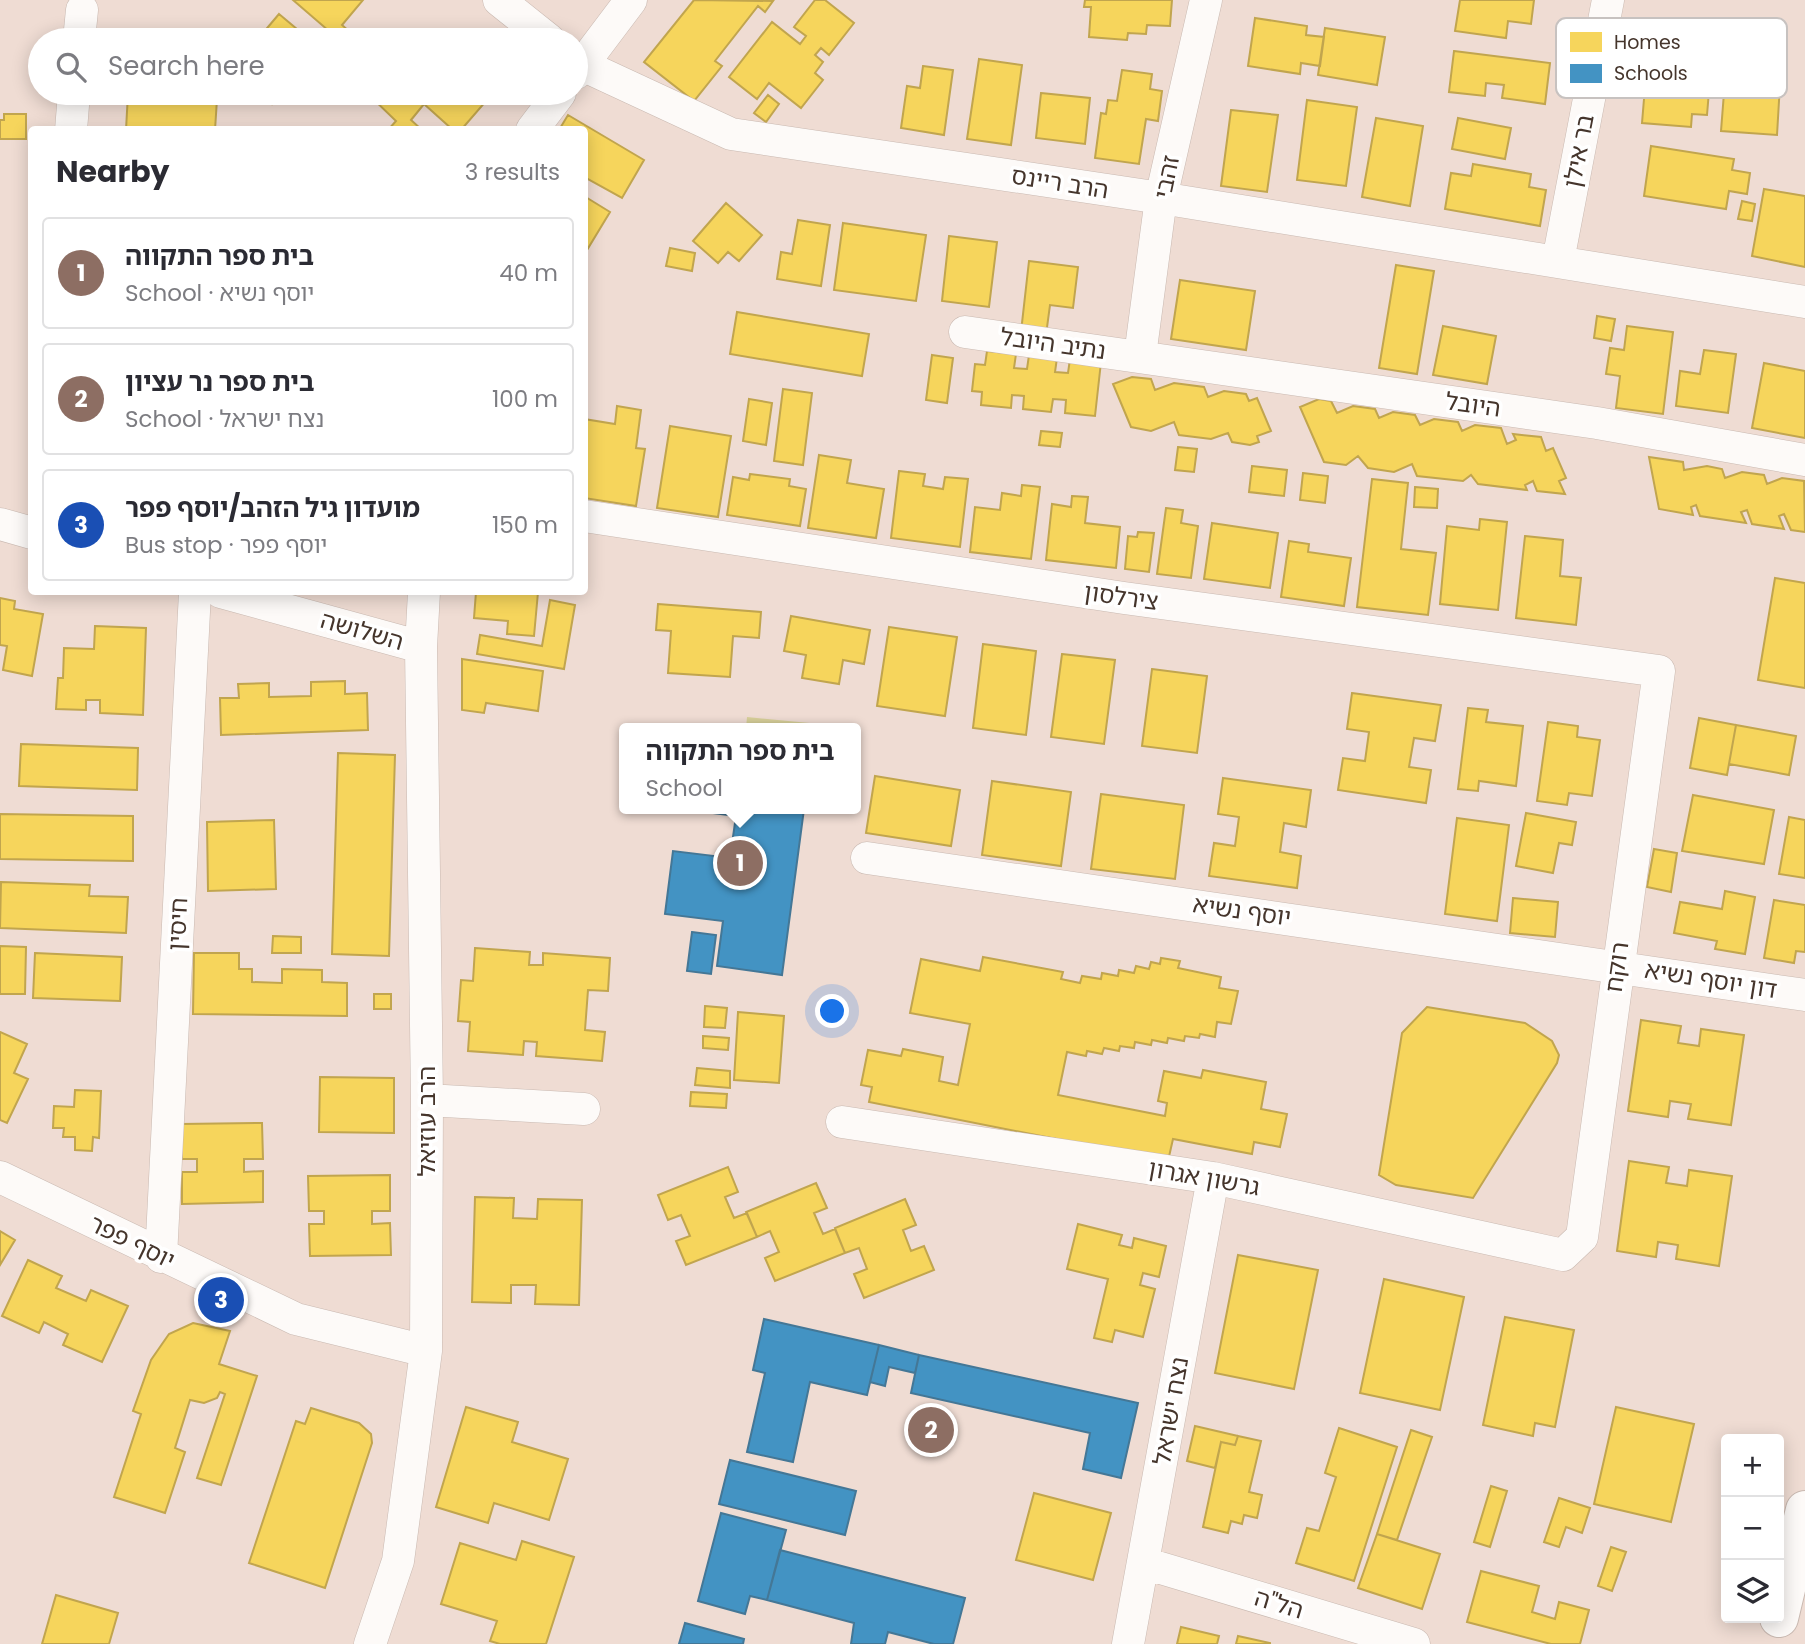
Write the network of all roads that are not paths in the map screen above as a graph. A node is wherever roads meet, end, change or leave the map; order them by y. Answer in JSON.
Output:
{"nodes":[{"id":1,"x":499,"y":0,"type":"edge"},
{"id":2,"x":631,"y":0,"type":"edge"},
{"id":3,"x":1206,"y":0,"type":"edge"},
{"id":4,"x":1608,"y":0,"type":"edge"},
{"id":5,"x":1605,"y":18,"type":"edge"},
{"id":6,"x":534,"y":28,"type":"edge"},
{"id":7,"x":588,"y":53,"type":"edge"},
{"id":8,"x":588,"y":72,"type":"edge"},
{"id":9,"x":1589,"y":98,"type":"edge"},
{"id":10,"x":73,"y":105,"type":"edge"},
{"id":11,"x":551,"y":105,"type":"edge"},
{"id":12,"x":71,"y":126,"type":"edge"},
{"id":13,"x":535,"y":126,"type":"edge"},
{"id":14,"x":1161,"y":198,"type":"junction"},
{"id":15,"x":1558,"y":261,"type":"junction"},
{"id":16,"x":1805,"y":302,"type":"edge"},
{"id":17,"x":965,"y":332,"type":"dead end"},
{"id":18,"x":1140,"y":356,"type":"junction"},
{"id":19,"x":1805,"y":460,"type":"edge"},
{"id":20,"x":588,"y":517,"type":"edge"},
{"id":21,"x":0,"y":524,"type":"edge"},
{"id":22,"x":28,"y":532,"type":"edge"},
{"id":23,"x":195,"y":595,"type":"edge"},
{"id":24,"x":232,"y":595,"type":"edge"},
{"id":25,"x":424,"y":595,"type":"edge"},
{"id":26,"x":421,"y":647,"type":"junction"},
{"id":27,"x":1659,"y":671,"type":"joint"},
{"id":28,"x":867,"y":858,"type":"dead end"},
{"id":29,"x":1617,"y":965,"type":"junction"},
{"id":30,"x":1805,"y":995,"type":"edge"},
{"id":31,"x":427,"y":1100,"type":"junction"},
{"id":32,"x":584,"y":1109,"type":"dead end"},
{"id":33,"x":842,"y":1122,"type":"dead end"},
{"id":34,"x":0,"y":1177,"type":"edge"},
{"id":35,"x":1213,"y":1178,"type":"junction"},
{"id":36,"x":1563,"y":1255,"type":"joint"},
{"id":37,"x":160,"y":1256,"type":"junction"},
{"id":38,"x":426,"y":1351,"type":"junction"},
{"id":39,"x":1805,"y":1510,"type":"edge"},
{"id":40,"x":1144,"y":1563,"type":"junction"},
{"id":41,"x":1784,"y":1597,"type":"edge"},
{"id":42,"x":1778,"y":1623,"type":"edge"},
{"id":43,"x":370,"y":1644,"type":"edge"},
{"id":44,"x":1128,"y":1644,"type":"edge"},
{"id":45,"x":1414,"y":1644,"type":"edge"},
{"id":46,"x":1772,"y":1644,"type":"edge"}],
"edges":[{"from":1,"to":6,"type":"street"},
{"from":2,"to":7,"type":"street"},
{"from":3,"to":14,"type":"street","name":"זהבי"},
{"from":4,"to":5,"type":"street","name":"בר אילן"},
{"from":8,"to":14,"type":"street","name":"הרב ריינס"},
{"from":9,"to":15,"type":"street","name":"בר אילן"},
{"from":10,"to":12,"type":"street"},
{"from":11,"to":13,"type":"street"},
{"from":14,"to":15,"type":"street","name":"הרב ריינס"},
{"from":14,"to":18,"type":"street","name":"זהבי"},
{"from":15,"to":16,"type":"street","name":"הרב ריינס"},
{"from":17,"to":18,"type":"street","name":"נתיב היובל"},
{"from":18,"to":19,"type":"street","name":"היובל"},
{"from":20,"to":27,"type":"street","name":"צירלסון"},
{"from":21,"to":22,"type":"street"},
{"from":23,"to":37,"type":"street","name":"חיסין"},
{"from":24,"to":26,"type":"street","name":"השלושה"},
{"from":25,"to":26,"type":"street","name":"הרב עוזיאל"},
{"from":26,"to":31,"type":"street","name":"הרב עוזיאל"},
{"from":27,"to":29,"type":"street","name":"רוקח"},
{"from":28,"to":29,"type":"street","name":"יוסף נשיא"},
{"from":29,"to":30,"type":"street","name":"דון יוסף נשיא"},
{"from":29,"to":36,"type":"street","name":"רוקח"},
{"from":31,"to":32,"type":"street"},
{"from":31,"to":38,"type":"street","name":"הרב עוזיאל"},
{"from":33,"to":35,"type":"street","name":"גרשון אגרון"},
{"from":34,"to":37,"type":"street","name":"יוסף פפר"},
{"from":35,"to":36,"type":"street","name":"גרשון אגרון"},
{"from":35,"to":40,"type":"street","name":"נצח ישראל"},
{"from":37,"to":38,"type":"street","name":"יוסף פפר"},
{"from":38,"to":43,"type":"street","name":"הרב עוזיאל"},
{"from":39,"to":41,"type":"highway"},
{"from":40,"to":44,"type":"street","name":"נצח ישראל"},
{"from":40,"to":45,"type":"street","name":"הל\"ה"},
{"from":42,"to":46,"type":"highway"}]}
